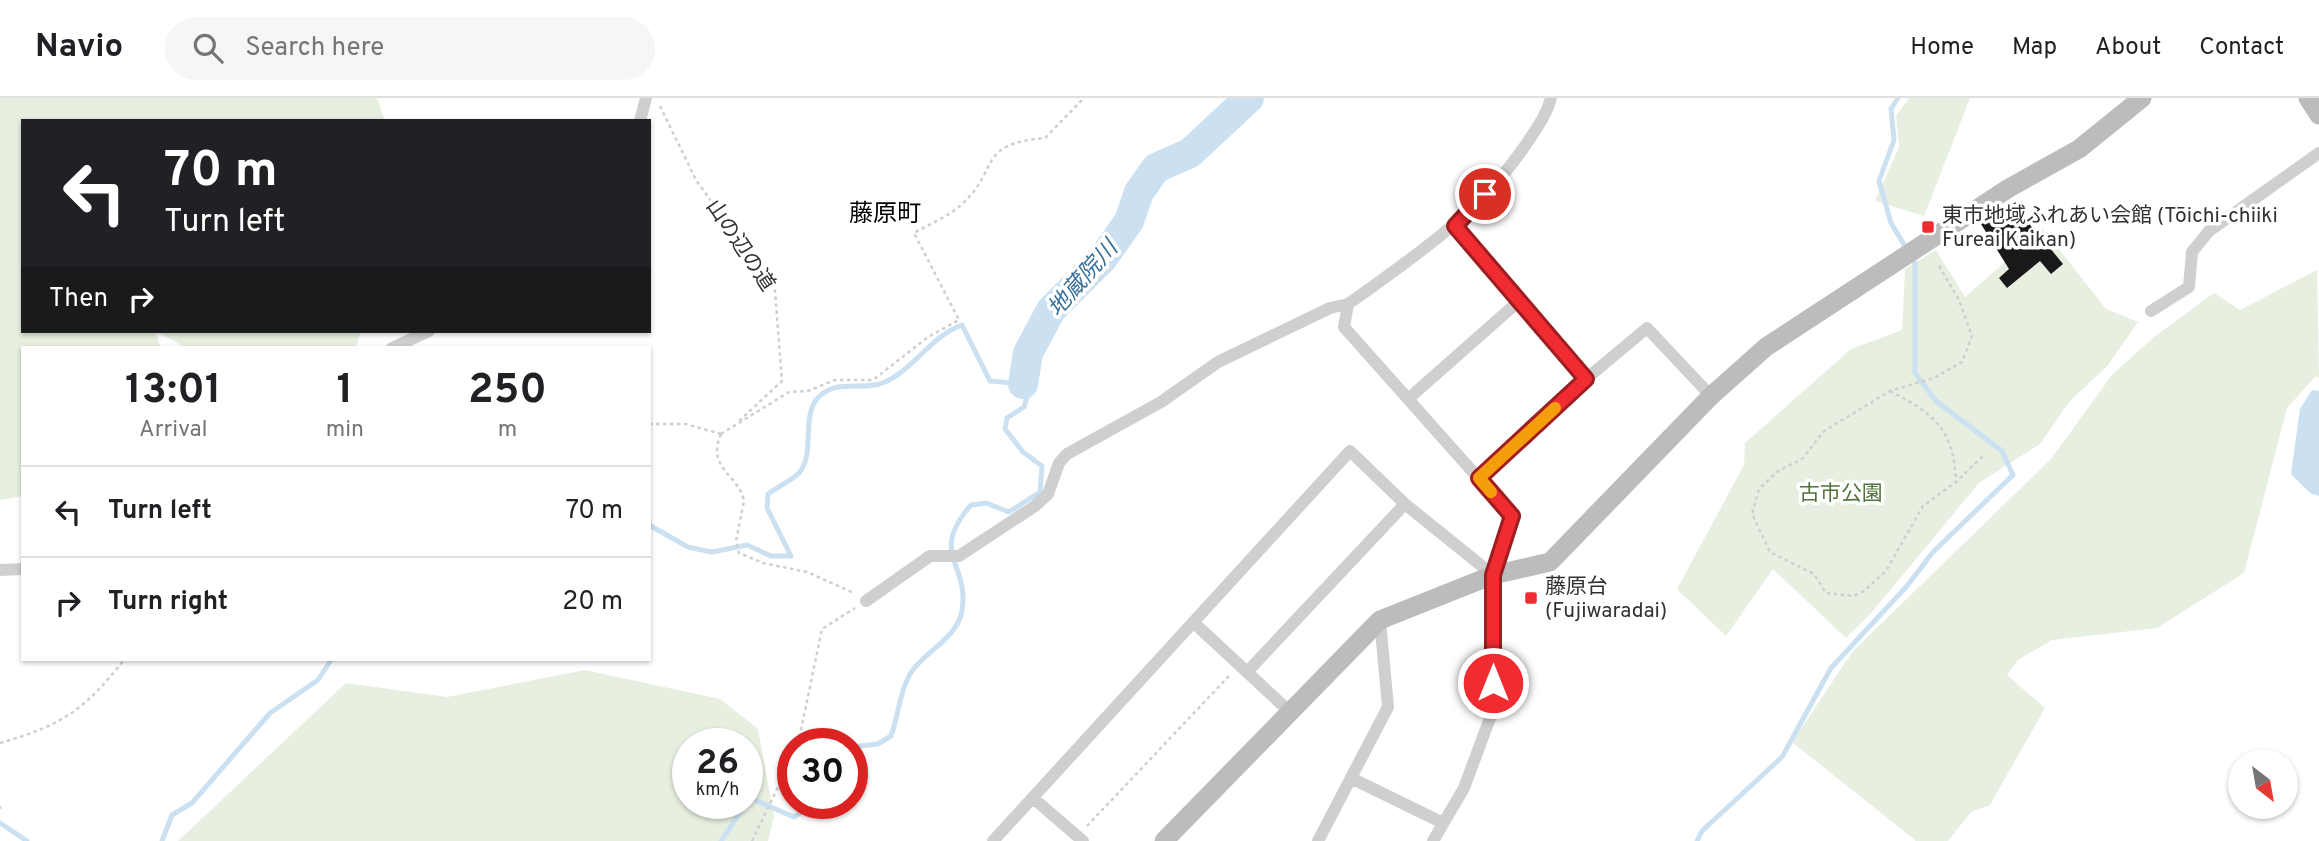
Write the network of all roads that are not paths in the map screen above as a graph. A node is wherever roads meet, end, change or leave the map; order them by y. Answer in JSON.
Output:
{"nodes":[{"id":1,"x":646,"y":98,"type":"edge"},
{"id":2,"x":1551,"y":98,"type":"edge"},
{"id":3,"x":2142,"y":98,"type":"edge"},
{"id":4,"x":2308,"y":98,"type":"edge"},
{"id":5,"x":2319,"y":115,"type":"edge"},
{"id":6,"x":641,"y":119,"type":"edge"},
{"id":7,"x":2319,"y":153,"type":"edge"},
{"id":8,"x":1455,"y":226,"type":"junction"},
{"id":9,"x":1519,"y":301,"type":"junction"},
{"id":10,"x":1348,"y":304,"type":"junction"},
{"id":11,"x":2151,"y":312,"type":"dead end"},
{"id":12,"x":425,"y":333,"type":"edge"},
{"id":13,"x":396,"y":346,"type":"edge"},
{"id":14,"x":1586,"y":379,"type":"junction"},
{"id":15,"x":1711,"y":396,"type":"junction"},
{"id":16,"x":1408,"y":399,"type":"junction"},
{"id":17,"x":1479,"y":478,"type":"junction"},
{"id":18,"x":1405,"y":504,"type":"junction"},
{"id":19,"x":21,"y":569,"type":"edge"},
{"id":20,"x":0,"y":570,"type":"edge"},
{"id":21,"x":1493,"y":575,"type":"junction"},
{"id":22,"x":866,"y":601,"type":"road end"},
{"id":23,"x":1380,"y":620,"type":"junction"},
{"id":24,"x":1193,"y":622,"type":"junction"},
{"id":25,"x":1243,"y":668,"type":"junction"},
{"id":26,"x":1290,"y":712,"type":"junction"},
{"id":27,"x":1351,"y":778,"type":"junction"},
{"id":28,"x":1033,"y":798,"type":"junction"},
{"id":29,"x":1443,"y":823,"type":"junction"},
{"id":30,"x":1080,"y":839,"type":"edge"},
{"id":31,"x":993,"y":841,"type":"edge"},
{"id":32,"x":1164,"y":841,"type":"edge"},
{"id":33,"x":1318,"y":841,"type":"edge"},
{"id":34,"x":1433,"y":841,"type":"edge"}],
"edges":[{"from":1,"to":6,"type":"street"},
{"from":2,"to":8,"type":"street"},
{"from":3,"to":15,"type":"street"},
{"from":4,"to":5,"type":"street"},
{"from":7,"to":11,"type":"street"},
{"from":8,"to":9,"type":"street"},
{"from":8,"to":10,"type":"street"},
{"from":9,"to":14,"type":"street"},
{"from":9,"to":16,"type":"street"},
{"from":10,"to":16,"type":"street"},
{"from":10,"to":22,"type":"street"},
{"from":12,"to":13,"type":"street"},
{"from":14,"to":15,"type":"street"},
{"from":14,"to":17,"type":"street"},
{"from":15,"to":21,"type":"street"},
{"from":16,"to":17,"type":"street"},
{"from":17,"to":21,"type":"street"},
{"from":18,"to":21,"type":"street"},
{"from":18,"to":24,"type":"street"},
{"from":18,"to":25,"type":"street"},
{"from":19,"to":20,"type":"street"},
{"from":21,"to":23,"type":"street"},
{"from":21,"to":29,"type":"street"},
{"from":23,"to":26,"type":"street"},
{"from":23,"to":27,"type":"street"},
{"from":24,"to":25,"type":"street"},
{"from":24,"to":28,"type":"street"},
{"from":25,"to":26,"type":"street"},
{"from":26,"to":32,"type":"street"},
{"from":27,"to":29,"type":"street"},
{"from":27,"to":33,"type":"street"},
{"from":28,"to":30,"type":"street"},
{"from":28,"to":31,"type":"street"},
{"from":29,"to":34,"type":"street"}]}
